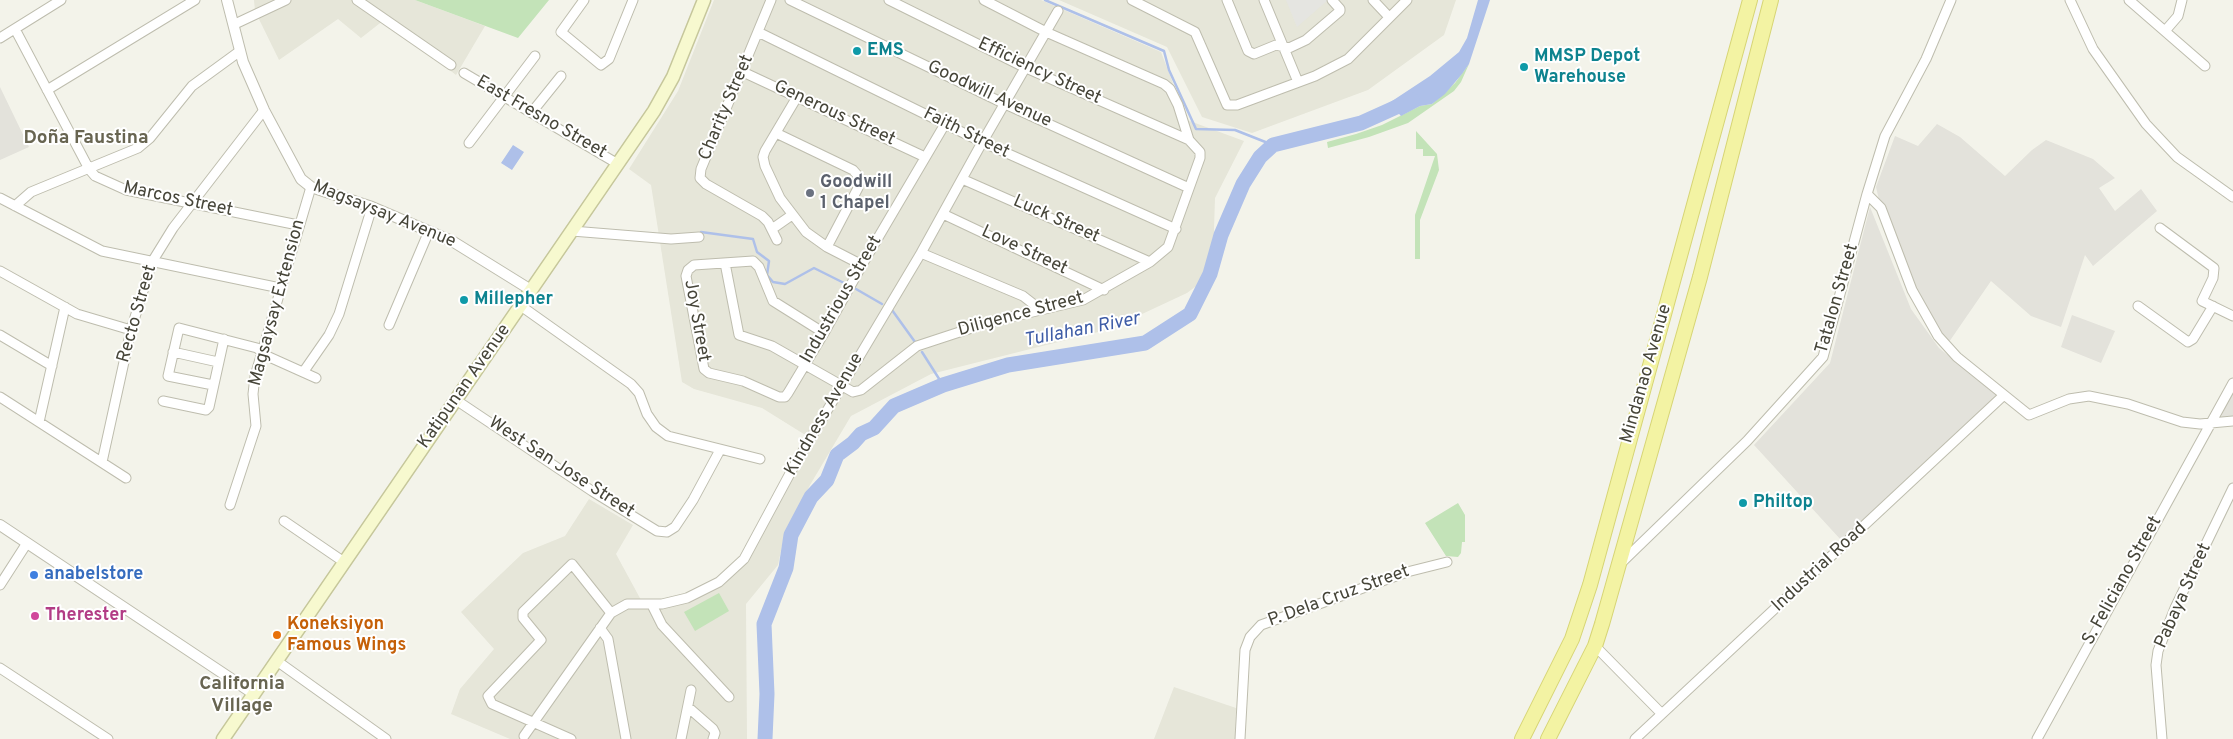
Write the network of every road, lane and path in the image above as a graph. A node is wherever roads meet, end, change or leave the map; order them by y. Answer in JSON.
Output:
{"nodes":[{"id":1,"x":61,"y":0,"type":"edge"},
{"id":2,"x":195,"y":0,"type":"edge"},
{"id":3,"x":228,"y":0,"type":"edge"},
{"id":4,"x":286,"y":0,"type":"edge"},
{"id":5,"x":357,"y":0,"type":"edge"},
{"id":6,"x":584,"y":0,"type":"edge"},
{"id":7,"x":633,"y":0,"type":"edge"},
{"id":8,"x":704,"y":0,"type":"edge"},
{"id":9,"x":771,"y":0,"type":"edge"},
{"id":10,"x":790,"y":0,"type":"edge"},
{"id":11,"x":889,"y":0,"type":"edge"},
{"id":12,"x":984,"y":0,"type":"edge"},
{"id":13,"x":1132,"y":0,"type":"edge"},
{"id":14,"x":1227,"y":0,"type":"edge"},
{"id":15,"x":1264,"y":0,"type":"edge"},
{"id":16,"x":1332,"y":0,"type":"edge"},
{"id":17,"x":1374,"y":0,"type":"edge"},
{"id":18,"x":1407,"y":0,"type":"edge"},
{"id":19,"x":1750,"y":0,"type":"edge"},
{"id":20,"x":1771,"y":0,"type":"edge"},
{"id":21,"x":1951,"y":0,"type":"edge"},
{"id":22,"x":2070,"y":0,"type":"edge"},
{"id":23,"x":2129,"y":0,"type":"edge"},
{"id":24,"x":2182,"y":0,"type":"edge"},
{"id":25,"x":1058,"y":11,"type":"dead end"},
{"id":26,"x":1389,"y":17,"type":"junction"},
{"id":27,"x":235,"y":24,"type":"junction"},
{"id":28,"x":15,"y":29,"type":"junction"},
{"id":29,"x":2165,"y":31,"type":"junction"},
{"id":30,"x":758,"y":32,"type":"junction"},
{"id":31,"x":1046,"y":32,"type":"junction"},
{"id":32,"x":0,"y":38,"type":"edge"},
{"id":33,"x":1282,"y":46,"type":"junction"},
{"id":34,"x":240,"y":51,"type":"junction"},
{"id":35,"x":535,"y":56,"type":"dead end"},
{"id":36,"x":451,"y":65,"type":"dead end"},
{"id":37,"x":2205,"y":66,"type":"dead end"},
{"id":38,"x":1026,"y":68,"type":"junction"},
{"id":39,"x":743,"y":72,"type":"junction"},
{"id":40,"x":464,"y":73,"type":"dead end"},
{"id":41,"x":561,"y":76,"type":"dead end"},
{"id":42,"x":1298,"y":82,"type":"junction"},
{"id":43,"x":47,"y":90,"type":"junction"},
{"id":44,"x":504,"y":96,"type":"junction"},
{"id":45,"x":796,"y":97,"type":"junction"},
{"id":46,"x":1005,"y":104,"type":"junction"},
{"id":47,"x":264,"y":110,"type":"junction"},
{"id":48,"x":532,"y":112,"type":"junction"},
{"id":49,"x":945,"y":124,"type":"junction"},
{"id":50,"x":776,"y":133,"type":"junction"},
{"id":51,"x":1190,"y":140,"type":"junction"},
{"id":52,"x":982,"y":142,"type":"junction"},
{"id":53,"x":469,"y":143,"type":"dead end"},
{"id":54,"x":925,"y":157,"type":"junction"},
{"id":55,"x":618,"y":164,"type":"junction"},
{"id":56,"x":89,"y":168,"type":"junction"},
{"id":57,"x":962,"y":179,"type":"junction"},
{"id":58,"x":310,"y":187,"type":"junction"},
{"id":59,"x":1189,"y":188,"type":"junction"},
{"id":60,"x":1867,"y":194,"type":"junction"},
{"id":61,"x":2233,"y":197,"type":"edge"},
{"id":62,"x":0,"y":198,"type":"edge"},
{"id":63,"x":193,"y":204,"type":"junction"},
{"id":64,"x":15,"y":206,"type":"junction"},
{"id":65,"x":372,"y":207,"type":"junction"},
{"id":66,"x":943,"y":214,"type":"junction"},
{"id":67,"x":792,"y":215,"type":"junction"},
{"id":68,"x":298,"y":225,"type":"junction"},
{"id":69,"x":2160,"y":228,"type":"dead end"},
{"id":70,"x":772,"y":229,"type":"junction"},
{"id":71,"x":1176,"y":229,"type":"junction"},
{"id":72,"x":429,"y":231,"type":"junction"},
{"id":73,"x":572,"y":231,"type":"junction"},
{"id":74,"x":699,"y":237,"type":"dead end"},
{"id":75,"x":778,"y":240,"type":"dead end"},
{"id":76,"x":827,"y":247,"type":"junction"},
{"id":77,"x":921,"y":253,"type":"junction"},
{"id":78,"x":152,"y":262,"type":"junction"},
{"id":79,"x":1150,"y":262,"type":"junction"},
{"id":80,"x":725,"y":263,"type":"junction"},
{"id":81,"x":862,"y":266,"type":"junction"},
{"id":82,"x":0,"y":271,"type":"edge"},
{"id":83,"x":280,"y":288,"type":"junction"},
{"id":84,"x":531,"y":290,"type":"junction"},
{"id":85,"x":1104,"y":290,"type":"junction"},
{"id":86,"x":521,"y":306,"type":"junction"},
{"id":87,"x":2138,"y":306,"type":"dead end"},
{"id":88,"x":2213,"y":306,"type":"junction"},
{"id":89,"x":65,"y":307,"type":"junction"},
{"id":90,"x":1041,"y":310,"type":"junction"},
{"id":91,"x":2233,"y":316,"type":"edge"},
{"id":92,"x":389,"y":325,"type":"dead end"},
{"id":93,"x":131,"y":330,"type":"junction"},
{"id":94,"x":824,"y":333,"type":"junction"},
{"id":95,"x":0,"y":335,"type":"edge"},
{"id":96,"x":224,"y":338,"type":"junction"},
{"id":97,"x":173,"y":352,"type":"junction"},
{"id":98,"x":262,"y":352,"type":"junction"},
{"id":99,"x":218,"y":362,"type":"junction"},
{"id":100,"x":805,"y":365,"type":"junction"},
{"id":101,"x":52,"y":366,"type":"junction"},
{"id":102,"x":304,"y":371,"type":"junction"},
{"id":103,"x":316,"y":378,"type":"dead end"},
{"id":104,"x":2233,"y":382,"type":"edge"},
{"id":105,"x":213,"y":385,"type":"junction"},
{"id":106,"x":841,"y":386,"type":"junction"},
{"id":107,"x":2004,"y":395,"type":"junction"},
{"id":108,"x":0,"y":397,"type":"edge"},
{"id":109,"x":785,"y":397,"type":"joint"},
{"id":110,"x":456,"y":400,"type":"junction"},
{"id":111,"x":163,"y":401,"type":"dead end"},
{"id":112,"x":2233,"y":421,"type":"edge"},
{"id":113,"x":39,"y":422,"type":"junction"},
{"id":114,"x":2212,"y":424,"type":"junction"},
{"id":115,"x":720,"y":450,"type":"junction"},
{"id":116,"x":760,"y":459,"type":"dead end"},
{"id":117,"x":102,"y":462,"type":"junction"},
{"id":118,"x":126,"y":478,"type":"dead end"},
{"id":119,"x":2233,"y":488,"type":"edge"},
{"id":120,"x":230,"y":505,"type":"dead end"},
{"id":121,"x":284,"y":521,"type":"dead end"},
{"id":122,"x":0,"y":525,"type":"edge"},
{"id":123,"x":27,"y":543,"type":"junction"},
{"id":124,"x":344,"y":562,"type":"junction"},
{"id":125,"x":1447,"y":562,"type":"dead end"},
{"id":126,"x":1619,"y":565,"type":"junction"},
{"id":127,"x":0,"y":586,"type":"edge"},
{"id":128,"x":652,"y":604,"type":"junction"},
{"id":129,"x":611,"y":613,"type":"junction"},
{"id":130,"x":600,"y":628,"type":"junction"},
{"id":131,"x":1595,"y":646,"type":"junction"},
{"id":132,"x":276,"y":660,"type":"junction"},
{"id":133,"x":0,"y":668,"type":"edge"},
{"id":134,"x":692,"y":690,"type":"dead end"},
{"id":135,"x":254,"y":694,"type":"junction"},
{"id":136,"x":730,"y":697,"type":"dead end"},
{"id":137,"x":689,"y":708,"type":"junction"},
{"id":138,"x":1661,"y":713,"type":"junction"},
{"id":139,"x":532,"y":722,"type":"junction"},
{"id":140,"x":524,"y":736,"type":"dead end"},
{"id":141,"x":108,"y":739,"type":"edge"},
{"id":142,"x":223,"y":739,"type":"edge"},
{"id":143,"x":386,"y":739,"type":"edge"},
{"id":144,"x":571,"y":739,"type":"edge"},
{"id":145,"x":626,"y":739,"type":"edge"},
{"id":146,"x":682,"y":739,"type":"edge"},
{"id":147,"x":713,"y":739,"type":"edge"},
{"id":148,"x":1240,"y":739,"type":"edge"},
{"id":149,"x":1522,"y":739,"type":"edge"},
{"id":150,"x":1548,"y":739,"type":"edge"},
{"id":151,"x":1635,"y":739,"type":"edge"},
{"id":152,"x":2036,"y":739,"type":"edge"},
{"id":153,"x":2162,"y":739,"type":"edge"}],
"edges":[{"from":1,"to":28,"type":"street"},
{"from":2,"to":43,"type":"street"},
{"from":3,"to":27,"type":"street","name":"Magsaysay Avenue"},
{"from":4,"to":27,"type":"street"},
{"from":5,"to":36,"type":"street"},
{"from":6,"to":7,"type":"street"},
{"from":8,"to":55,"type":"main road","name":"Katipunan Avenue"},
{"from":9,"to":30,"type":"street","name":"Charity Street"},
{"from":10,"to":46,"type":"street","name":"Goodwill Avenue"},
{"from":11,"to":38,"type":"street","name":"Efficiency Street"},
{"from":12,"to":31,"type":"street","name":"Diligence Street"},
{"from":13,"to":42,"type":"street"},
{"from":14,"to":33,"type":"street"},
{"from":15,"to":33,"type":"street"},
{"from":16,"to":33,"type":"street"},
{"from":17,"to":26,"type":"street"},
{"from":18,"to":26,"type":"street"},
{"from":19,"to":149,"type":"main road","name":"Mindanao Avenue"},
{"from":20,"to":126,"type":"main road","name":"Mindanao Avenue"},
{"from":21,"to":60,"type":"street","name":"Tatalon Street"},
{"from":22,"to":61,"type":"street"},
{"from":23,"to":29,"type":"street"},
{"from":24,"to":29,"type":"street"},
{"from":25,"to":31,"type":"street","name":"Kindness Avenue"},
{"from":26,"to":42,"type":"street"},
{"from":27,"to":34,"type":"street","name":"Magsaysay Avenue"},
{"from":28,"to":32,"type":"street"},
{"from":28,"to":43,"type":"street","name":"Marcos Street"},
{"from":29,"to":37,"type":"street"},
{"from":30,"to":39,"type":"street","name":"Charity Street"},
{"from":30,"to":49,"type":"street","name":"Faith Street"},
{"from":31,"to":38,"type":"street","name":"Kindness Avenue"},
{"from":31,"to":51,"type":"street","name":"Diligence Street"},
{"from":33,"to":42,"type":"street"},
{"from":34,"to":47,"type":"street","name":"Magsaysay Avenue"},
{"from":34,"to":56,"type":"street"},
{"from":35,"to":44,"type":"street"},
{"from":38,"to":46,"type":"street","name":"Kindness Avenue"},
{"from":38,"to":51,"type":"street","name":"Efficiency Street"},
{"from":39,"to":45,"type":"street","name":"Generous Street"},
{"from":39,"to":70,"type":"street","name":"Charity Street"},
{"from":40,"to":44,"type":"street","name":"East Fresno Street"},
{"from":41,"to":48,"type":"street"},
{"from":43,"to":56,"type":"street","name":"Marcos Street"},
{"from":44,"to":48,"type":"street","name":"East Fresno Street"},
{"from":44,"to":53,"type":"street"},
{"from":45,"to":50,"type":"street"},
{"from":45,"to":54,"type":"street","name":"Generous Street"},
{"from":46,"to":52,"type":"street","name":"Kindness Avenue"},
{"from":46,"to":59,"type":"street","name":"Goodwill Avenue"},
{"from":47,"to":58,"type":"street","name":"Magsaysay Avenue"},
{"from":47,"to":63,"type":"street","name":"Recto Street"},
{"from":48,"to":55,"type":"street","name":"East Fresno Street"},
{"from":49,"to":52,"type":"street","name":"Faith Street"},
{"from":49,"to":54,"type":"street","name":"Industrious Street"},
{"from":50,"to":67,"type":"street"},
{"from":50,"to":76,"type":"street"},
{"from":51,"to":59,"type":"street","name":"Diligence Street"},
{"from":52,"to":57,"type":"street","name":"Kindness Avenue"},
{"from":52,"to":71,"type":"street","name":"Faith Street"},
{"from":54,"to":81,"type":"street","name":"Industrious Street"},
{"from":55,"to":73,"type":"main road","name":"Katipunan Avenue"},
{"from":56,"to":63,"type":"street","name":"Marcos Street"},
{"from":56,"to":64,"type":"street"},
{"from":57,"to":66,"type":"street","name":"Kindness Avenue"},
{"from":57,"to":79,"type":"street","name":"Luck Street"},
{"from":58,"to":65,"type":"street","name":"Magsaysay Avenue"},
{"from":58,"to":68,"type":"street","name":"Magsaysay Extension"},
{"from":59,"to":71,"type":"street","name":"Diligence Street"},
{"from":60,"to":107,"type":"street"},
{"from":60,"to":126,"type":"street","name":"Tatalon Street"},
{"from":62,"to":64,"type":"street"},
{"from":63,"to":68,"type":"street","name":"Marcos Street"},
{"from":63,"to":78,"type":"street","name":"Recto Street"},
{"from":64,"to":78,"type":"street"},
{"from":65,"to":72,"type":"street","name":"Magsaysay Avenue"},
{"from":65,"to":102,"type":"street"},
{"from":66,"to":77,"type":"street","name":"Kindness Avenue"},
{"from":66,"to":85,"type":"street","name":"Love Street"},
{"from":67,"to":70,"type":"street"},
{"from":67,"to":76,"type":"street"},
{"from":68,"to":83,"type":"street","name":"Magsaysay Extension"},
{"from":69,"to":88,"type":"street"},
{"from":70,"to":75,"type":"street","name":"Charity Street"},
{"from":71,"to":79,"type":"street","name":"Diligence Street"},
{"from":72,"to":84,"type":"street","name":"Magsaysay Avenue"},
{"from":72,"to":92,"type":"street"},
{"from":73,"to":74,"type":"street"},
{"from":73,"to":84,"type":"main road","name":"Katipunan Avenue"},
{"from":76,"to":81,"type":"street"},
{"from":77,"to":90,"type":"street"},
{"from":77,"to":106,"type":"street","name":"Kindness Avenue"},
{"from":78,"to":83,"type":"street"},
{"from":78,"to":93,"type":"street","name":"Recto Street"},
{"from":79,"to":85,"type":"street","name":"Diligence Street"},
{"from":80,"to":94,"type":"street","name":"Joy Street"},
{"from":80,"to":100,"type":"street","name":"Diligence Street"},
{"from":80,"to":109,"type":"street","name":"Joy Street"},
{"from":81,"to":94,"type":"street","name":"Industrious Street"},
{"from":82,"to":89,"type":"street"},
{"from":83,"to":98,"type":"street","name":"Magsaysay Extension"},
{"from":84,"to":86,"type":"main road","name":"Katipunan Avenue"},
{"from":85,"to":90,"type":"street","name":"Diligence Street"},
{"from":86,"to":110,"type":"main road","name":"Katipunan Avenue"},
{"from":86,"to":115,"type":"street"},
{"from":87,"to":88,"type":"street"},
{"from":88,"to":91,"type":"street"},
{"from":89,"to":93,"type":"street"},
{"from":89,"to":101,"type":"street"},
{"from":90,"to":106,"type":"street","name":"Diligence Street"},
{"from":93,"to":117,"type":"street","name":"Recto Street"},
{"from":94,"to":100,"type":"street","name":"Industrious Street"},
{"from":95,"to":101,"type":"street"},
{"from":96,"to":97,"type":"street"},
{"from":96,"to":98,"type":"street"},
{"from":96,"to":99,"type":"street"},
{"from":97,"to":99,"type":"street"},
{"from":97,"to":105,"type":"street"},
{"from":98,"to":102,"type":"street"},
{"from":98,"to":120,"type":"street","name":"Magsaysay Extension"},
{"from":99,"to":105,"type":"street"},
{"from":100,"to":106,"type":"street","name":"Diligence Street"},
{"from":100,"to":109,"type":"street","name":"Industrious Street"},
{"from":101,"to":113,"type":"street"},
{"from":102,"to":103,"type":"street"},
{"from":104,"to":114,"type":"street","name":"S. Feliciano Street"},
{"from":105,"to":111,"type":"street"},
{"from":106,"to":128,"type":"street","name":"Kindness Avenue"},
{"from":107,"to":114,"type":"street"},
{"from":107,"to":138,"type":"street","name":"Industrial Road"},
{"from":108,"to":113,"type":"street"},
{"from":110,"to":115,"type":"street","name":"West San Jose Street"},
{"from":110,"to":124,"type":"main road","name":"Katipunan Avenue"},
{"from":112,"to":114,"type":"street"},
{"from":113,"to":117,"type":"street"},
{"from":114,"to":152,"type":"street","name":"S. Feliciano Street"},
{"from":115,"to":116,"type":"street"},
{"from":117,"to":118,"type":"street"},
{"from":119,"to":153,"type":"street","name":"Pabaya Street"},
{"from":121,"to":124,"type":"street"},
{"from":122,"to":123,"type":"street"},
{"from":123,"to":127,"type":"street"},
{"from":123,"to":135,"type":"street"},
{"from":124,"to":132,"type":"main road","name":"Katipunan Avenue"},
{"from":125,"to":148,"type":"street","name":"P. Dela Cruz Street"},
{"from":126,"to":131,"type":"main road","name":"Mindanao Avenue"},
{"from":128,"to":129,"type":"street","name":"Kindness Avenue"},
{"from":128,"to":136,"type":"street"},
{"from":129,"to":130,"type":"street"},
{"from":129,"to":139,"type":"street"},
{"from":130,"to":139,"type":"street"},
{"from":130,"to":145,"type":"street"},
{"from":131,"to":138,"type":"street"},
{"from":131,"to":150,"type":"main road","name":"Mindanao Avenue"},
{"from":132,"to":135,"type":"main road","name":"Katipunan Avenue"},
{"from":132,"to":143,"type":"street"},
{"from":133,"to":141,"type":"street"},
{"from":134,"to":137,"type":"street"},
{"from":135,"to":142,"type":"main road","name":"Katipunan Avenue"},
{"from":137,"to":146,"type":"street"},
{"from":137,"to":147,"type":"street"},
{"from":138,"to":151,"type":"street","name":"Industrial Road"},
{"from":139,"to":140,"type":"street"},
{"from":139,"to":144,"type":"street"}]}
